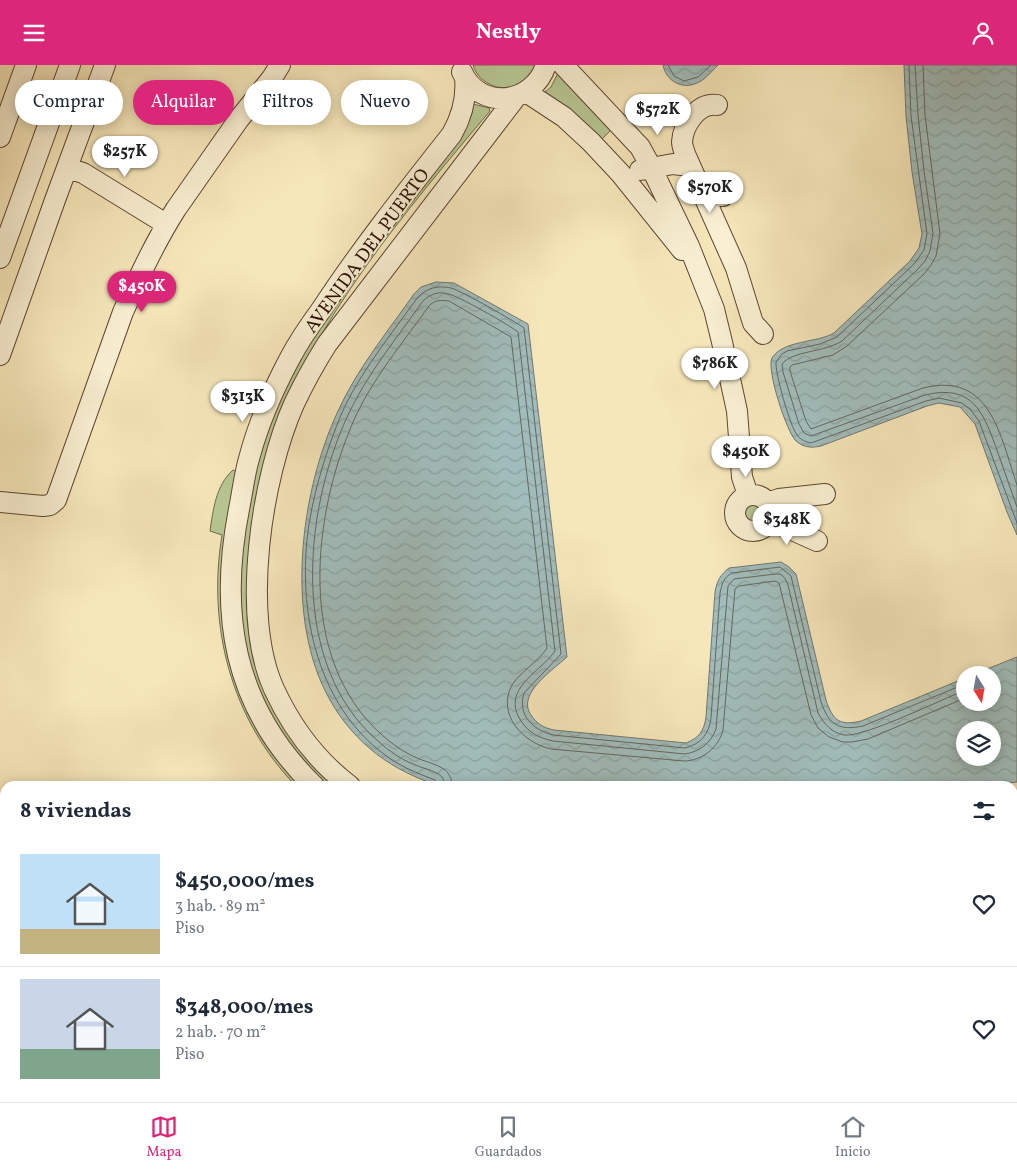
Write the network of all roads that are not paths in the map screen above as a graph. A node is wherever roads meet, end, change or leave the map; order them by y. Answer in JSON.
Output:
{"nodes":[{"id":1,"x":26,"y":65,"type":"edge"},
{"id":2,"x":70,"y":65,"type":"edge"},
{"id":3,"x":105,"y":65,"type":"edge"},
{"id":4,"x":280,"y":65,"type":"edge"},
{"id":5,"x":546,"y":65,"type":"edge"},
{"id":6,"x":563,"y":65,"type":"edge"},
{"id":7,"x":460,"y":69,"type":"edge"},
{"id":8,"x":521,"y":94,"type":"junction"},
{"id":9,"x":717,"y":105,"type":"dead end"},
{"id":10,"x":0,"y":137,"type":"edge"},
{"id":11,"x":44,"y":139,"type":"junction"},
{"id":12,"x":682,"y":143,"type":"junction"},
{"id":13,"x":648,"y":162,"type":"junction"},
{"id":14,"x":35,"y":163,"type":"junction"},
{"id":15,"x":68,"y":164,"type":"junction"},
{"id":16,"x":690,"y":166,"type":"junction"},
{"id":17,"x":621,"y":174,"type":"junction"},
{"id":18,"x":703,"y":193,"type":"junction"},
{"id":19,"x":723,"y":196,"type":"dead end"},
{"id":20,"x":166,"y":224,"type":"junction"},
{"id":21,"x":0,"y":258,"type":"edge"},
{"id":22,"x":701,"y":276,"type":"junction"},
{"id":23,"x":763,"y":334,"type":"dead end"},
{"id":24,"x":0,"y":355,"type":"edge"},
{"id":25,"x":825,"y":493,"type":"dead end"},
{"id":26,"x":748,"y":495,"type":"junction"},
{"id":27,"x":0,"y":502,"type":"edge"},
{"id":28,"x":769,"y":512,"type":"junction"},
{"id":29,"x":817,"y":541,"type":"dead end"},
{"id":30,"x":310,"y":781,"type":"edge"},
{"id":31,"x":342,"y":781,"type":"edge"}],
"edges":[{"from":1,"to":10,"type":"street"},
{"from":2,"to":11,"type":"street"},
{"from":3,"to":15,"type":"street"},
{"from":4,"to":20,"type":"street"},
{"from":5,"to":8,"type":"street","name":"AVENIDA DEL PUERTO"},
{"from":6,"to":13,"type":"street"},
{"from":7,"to":8,"type":"street"},
{"from":7,"to":30,"type":"street","name":"AVENIDA DEL PUERTO"},
{"from":8,"to":17,"type":"street"},
{"from":8,"to":31,"type":"street","name":"AVENIDA DEL PUERTO"},
{"from":9,"to":12,"type":"street"},
{"from":11,"to":14,"type":"street"},
{"from":11,"to":15,"type":"street"},
{"from":12,"to":13,"type":"street"},
{"from":12,"to":16,"type":"street"},
{"from":13,"to":16,"type":"street"},
{"from":13,"to":17,"type":"street"},
{"from":13,"to":22,"type":"street"},
{"from":14,"to":15,"type":"street"},
{"from":14,"to":21,"type":"street"},
{"from":15,"to":20,"type":"street"},
{"from":15,"to":24,"type":"street"},
{"from":16,"to":18,"type":"street"},
{"from":17,"to":22,"type":"street"},
{"from":18,"to":19,"type":"street"},
{"from":18,"to":23,"type":"street"},
{"from":20,"to":27,"type":"street"},
{"from":22,"to":26,"type":"street"},
{"from":25,"to":28,"type":"street"},
{"from":26,"to":28,"type":"street"},
{"from":26,"to":28,"type":"street"},
{"from":28,"to":29,"type":"street"}]}
